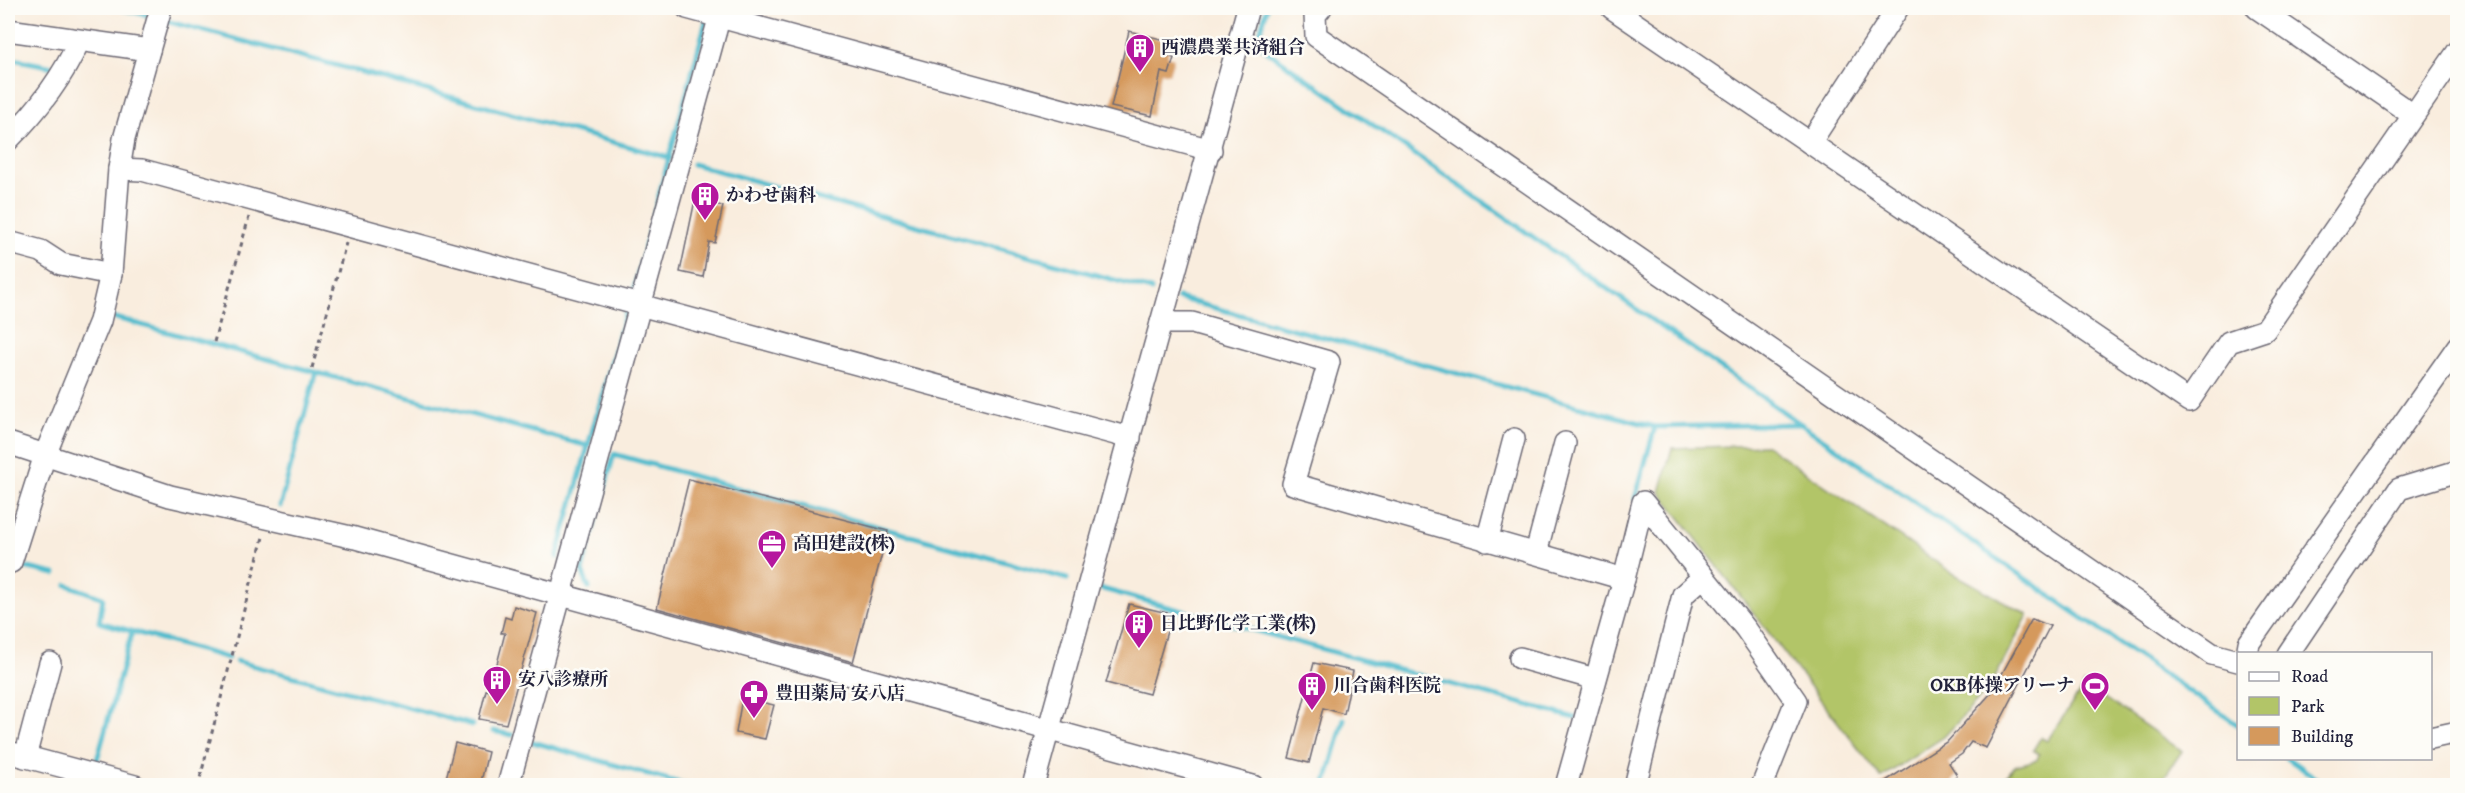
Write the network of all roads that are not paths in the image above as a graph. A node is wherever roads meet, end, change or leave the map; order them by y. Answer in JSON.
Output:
{"nodes":[{"id":1,"x":161,"y":8,"type":"edge"},
{"id":2,"x":687,"y":8,"type":"edge"},
{"id":3,"x":1248,"y":8,"type":"edge"},
{"id":4,"x":1320,"y":8,"type":"edge"},
{"id":5,"x":1612,"y":8,"type":"edge"},
{"id":6,"x":1898,"y":8,"type":"edge"},
{"id":7,"x":2257,"y":8,"type":"edge"},
{"id":8,"x":721,"y":12,"type":"edge"},
{"id":9,"x":8,"y":30,"type":"edge"},
{"id":10,"x":79,"y":41,"type":"junction"},
{"id":11,"x":149,"y":50,"type":"junction"},
{"id":12,"x":2457,"y":51,"type":"edge"},
{"id":13,"x":2413,"y":116,"type":"junction"},
{"id":14,"x":8,"y":140,"type":"edge"},
{"id":15,"x":1810,"y":143,"type":"junction"},
{"id":16,"x":1211,"y":150,"type":"junction"},
{"id":17,"x":119,"y":169,"type":"junction"},
{"id":18,"x":8,"y":242,"type":"edge"},
{"id":19,"x":111,"y":273,"type":"junction"},
{"id":20,"x":642,"y":306,"type":"junction"},
{"id":21,"x":1161,"y":323,"type":"junction"},
{"id":22,"x":2457,"y":346,"type":"edge"},
{"id":23,"x":1130,"y":438,"type":"junction"},
{"id":24,"x":1514,"y":439,"type":"dead end"},
{"id":25,"x":8,"y":443,"type":"edge"},
{"id":26,"x":1564,"y":443,"type":"dead end"},
{"id":27,"x":45,"y":455,"type":"junction"},
{"id":28,"x":2457,"y":471,"type":"edge"},
{"id":29,"x":1487,"y":541,"type":"junction"},
{"id":30,"x":1536,"y":553,"type":"junction"},
{"id":31,"x":11,"y":562,"type":"dead end"},
{"id":32,"x":1703,"y":577,"type":"junction"},
{"id":33,"x":1624,"y":579,"type":"junction"},
{"id":34,"x":562,"y":594,"type":"junction"},
{"id":35,"x":2247,"y":652,"type":"edge"},
{"id":36,"x":2289,"y":652,"type":"edge"},
{"id":37,"x":1520,"y":658,"type":"dead end"},
{"id":38,"x":2237,"y":661,"type":"edge"},
{"id":39,"x":50,"y":663,"type":"dead end"},
{"id":40,"x":1595,"y":679,"type":"junction"},
{"id":41,"x":1049,"y":729,"type":"junction"},
{"id":42,"x":2457,"y":732,"type":"edge"},
{"id":43,"x":2432,"y":738,"type":"edge"},
{"id":44,"x":16,"y":754,"type":"edge"},
{"id":45,"x":135,"y":786,"type":"edge"},
{"id":46,"x":508,"y":786,"type":"edge"},
{"id":47,"x":1033,"y":786,"type":"edge"},
{"id":48,"x":1253,"y":786,"type":"edge"},
{"id":49,"x":1566,"y":786,"type":"edge"},
{"id":50,"x":1635,"y":786,"type":"edge"},
{"id":51,"x":1762,"y":786,"type":"edge"}],
"edges":[{"from":1,"to":11,"type":"street"},
{"from":2,"to":8,"type":"street"},
{"from":3,"to":16,"type":"street"},
{"from":4,"to":38,"type":"street"},
{"from":5,"to":15,"type":"street"},
{"from":6,"to":15,"type":"street"},
{"from":7,"to":13,"type":"street"},
{"from":8,"to":16,"type":"street"},
{"from":8,"to":20,"type":"street"},
{"from":9,"to":10,"type":"street"},
{"from":10,"to":11,"type":"street"},
{"from":10,"to":14,"type":"street"},
{"from":11,"to":17,"type":"street"},
{"from":12,"to":13,"type":"street"},
{"from":13,"to":15,"type":"street"},
{"from":16,"to":21,"type":"street"},
{"from":17,"to":19,"type":"street"},
{"from":17,"to":20,"type":"street"},
{"from":18,"to":19,"type":"street"},
{"from":19,"to":27,"type":"street"},
{"from":20,"to":23,"type":"street"},
{"from":20,"to":34,"type":"street"},
{"from":21,"to":23,"type":"street"},
{"from":21,"to":29,"type":"street"},
{"from":22,"to":35,"type":"street"},
{"from":23,"to":41,"type":"street"},
{"from":24,"to":29,"type":"street"},
{"from":25,"to":27,"type":"street"},
{"from":26,"to":30,"type":"street"},
{"from":27,"to":31,"type":"street"},
{"from":27,"to":34,"type":"street"},
{"from":28,"to":36,"type":"street"},
{"from":29,"to":30,"type":"street"},
{"from":30,"to":33,"type":"street"},
{"from":32,"to":33,"type":"street"},
{"from":32,"to":50,"type":"street"},
{"from":32,"to":51,"type":"street"},
{"from":33,"to":40,"type":"street"},
{"from":34,"to":41,"type":"street"},
{"from":34,"to":46,"type":"street"},
{"from":37,"to":40,"type":"street"},
{"from":39,"to":44,"type":"street"},
{"from":40,"to":49,"type":"street"},
{"from":41,"to":47,"type":"street"},
{"from":41,"to":48,"type":"street"},
{"from":42,"to":43,"type":"street"},
{"from":44,"to":45,"type":"street"}]}
